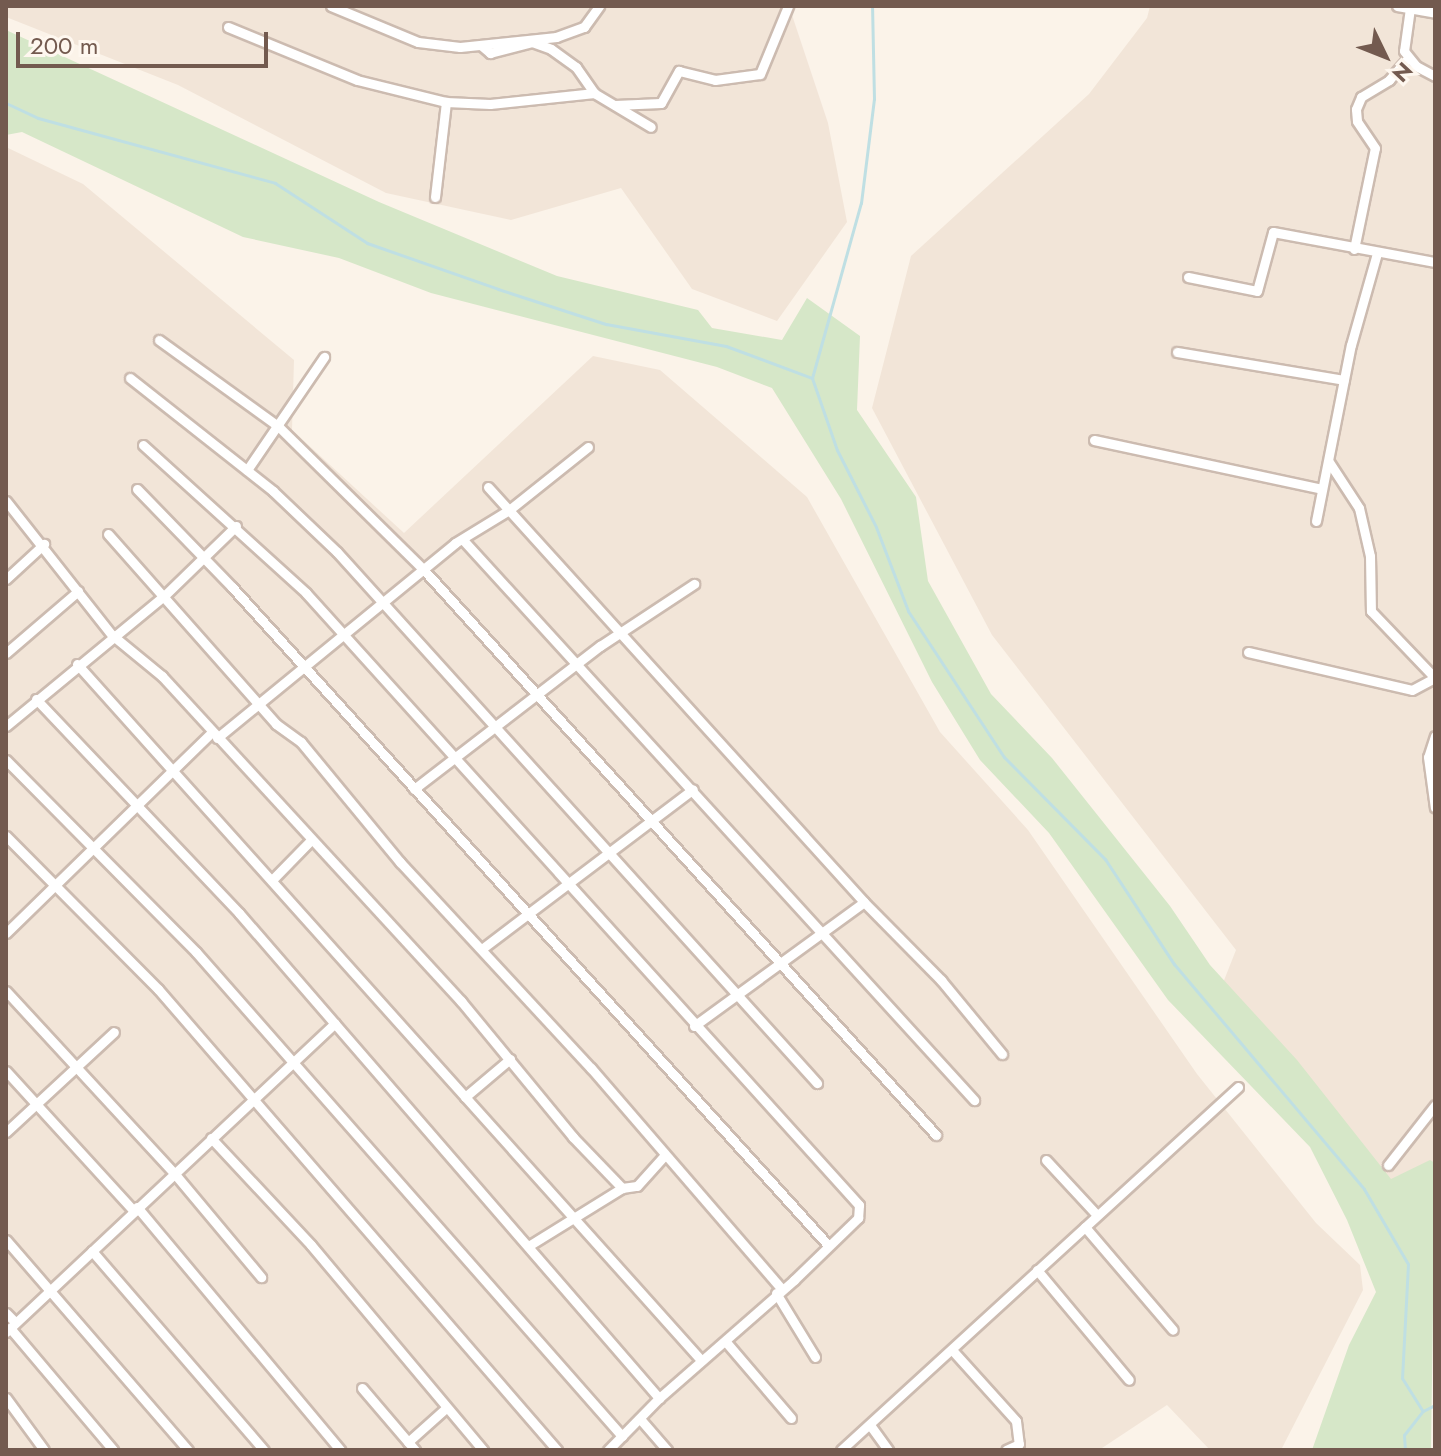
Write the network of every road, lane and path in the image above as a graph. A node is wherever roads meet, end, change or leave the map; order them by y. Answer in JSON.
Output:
{"nodes":[{"id":1,"x":331,"y":6,"type":"edge"},
{"id":2,"x":599,"y":6,"type":"edge"},
{"id":3,"x":788,"y":6,"type":"edge"},
{"id":4,"x":1397,"y":6,"type":"edge"},
{"id":5,"x":1410,"y":8,"type":"junction"},
{"id":6,"x":1433,"y":12,"type":"edge"},
{"id":7,"x":228,"y":27,"type":"dead end"},
{"id":8,"x":482,"y":46,"type":"junction"},
{"id":9,"x":1408,"y":58,"type":"junction"},
{"id":10,"x":1435,"y":76,"type":"edge"},
{"id":11,"x":594,"y":93,"type":"junction"},
{"id":12,"x":446,"y":102,"type":"junction"},
{"id":13,"x":615,"y":105,"type":"junction"},
{"id":14,"x":651,"y":127,"type":"dead end"},
{"id":15,"x":435,"y":197,"type":"dead end"},
{"id":16,"x":1354,"y":249,"type":"junction"},
{"id":17,"x":1377,"y":253,"type":"junction"},
{"id":18,"x":1435,"y":262,"type":"edge"},
{"id":19,"x":1188,"y":277,"type":"dead end"},
{"id":20,"x":159,"y":340,"type":"dead end"},
{"id":21,"x":1177,"y":352,"type":"dead end"},
{"id":22,"x":324,"y":357,"type":"dead end"},
{"id":23,"x":130,"y":378,"type":"dead end"},
{"id":24,"x":1344,"y":380,"type":"junction"},
{"id":25,"x":279,"y":427,"type":"junction"},
{"id":26,"x":1094,"y":440,"type":"dead end"},
{"id":27,"x":143,"y":445,"type":"dead end"},
{"id":28,"x":588,"y":447,"type":"dead end"},
{"id":29,"x":1329,"y":462,"type":"junction"},
{"id":30,"x":247,"y":470,"type":"junction"},
{"id":31,"x":488,"y":487,"type":"dead end"},
{"id":32,"x":137,"y":489,"type":"dead end"},
{"id":33,"x":1322,"y":489,"type":"junction"},
{"id":34,"x":7,"y":506,"type":"edge"},
{"id":35,"x":509,"y":510,"type":"junction"},
{"id":36,"x":1316,"y":521,"type":"dead end"},
{"id":37,"x":236,"y":526,"type":"junction"},
{"id":38,"x":108,"y":534,"type":"dead end"},
{"id":39,"x":464,"y":541,"type":"junction"},
{"id":40,"x":44,"y":544,"type":"junction"},
{"id":41,"x":202,"y":556,"type":"junction"},
{"id":42,"x":423,"y":569,"type":"junction"},
{"id":43,"x":6,"y":579,"type":"edge"},
{"id":44,"x":694,"y":584,"type":"dead end"},
{"id":45,"x":78,"y":591,"type":"junction"},
{"id":46,"x":165,"y":595,"type":"junction"},
{"id":47,"x":382,"y":602,"type":"junction"},
{"id":48,"x":621,"y":631,"type":"junction"},
{"id":49,"x":112,"y":635,"type":"junction"},
{"id":50,"x":342,"y":635,"type":"junction"},
{"id":51,"x":1248,"y":652,"type":"dead end"},
{"id":52,"x":6,"y":653,"type":"edge"},
{"id":53,"x":578,"y":663,"type":"junction"},
{"id":54,"x":77,"y":664,"type":"junction"},
{"id":55,"x":304,"y":668,"type":"junction"},
{"id":56,"x":1435,"y":678,"type":"edge"},
{"id":57,"x":536,"y":694,"type":"junction"},
{"id":58,"x":36,"y":699,"type":"junction"},
{"id":59,"x":257,"y":701,"type":"junction"},
{"id":60,"x":6,"y":726,"type":"edge"},
{"id":61,"x":496,"y":727,"type":"junction"},
{"id":62,"x":214,"y":735,"type":"junction"},
{"id":63,"x":1435,"y":736,"type":"edge"},
{"id":64,"x":456,"y":758,"type":"junction"},
{"id":65,"x":6,"y":760,"type":"edge"},
{"id":66,"x":175,"y":769,"type":"junction"},
{"id":67,"x":414,"y":789,"type":"junction"},
{"id":68,"x":693,"y":789,"type":"junction"},
{"id":69,"x":136,"y":806,"type":"junction"},
{"id":70,"x":1435,"y":808,"type":"edge"},
{"id":71,"x":650,"y":819,"type":"junction"},
{"id":72,"x":6,"y":836,"type":"edge"},
{"id":73,"x":310,"y":841,"type":"junction"},
{"id":74,"x":93,"y":850,"type":"junction"},
{"id":75,"x":609,"y":852,"type":"junction"},
{"id":76,"x":272,"y":880,"type":"junction"},
{"id":77,"x":56,"y":884,"type":"junction"},
{"id":78,"x":567,"y":885,"type":"junction"},
{"id":79,"x":864,"y":902,"type":"junction"},
{"id":80,"x":525,"y":915,"type":"junction"},
{"id":81,"x":6,"y":933,"type":"edge"},
{"id":82,"x":819,"y":934,"type":"junction"},
{"id":83,"x":483,"y":948,"type":"junction"},
{"id":84,"x":779,"y":962,"type":"junction"},
{"id":85,"x":6,"y":991,"type":"edge"},
{"id":86,"x":736,"y":994,"type":"junction"},
{"id":87,"x":335,"y":1023,"type":"junction"},
{"id":88,"x":694,"y":1026,"type":"junction"},
{"id":89,"x":114,"y":1032,"type":"dead end"},
{"id":90,"x":1002,"y":1054,"type":"dead end"},
{"id":91,"x":510,"y":1059,"type":"junction"},
{"id":92,"x":295,"y":1063,"type":"junction"},
{"id":93,"x":74,"y":1066,"type":"junction"},
{"id":94,"x":6,"y":1071,"type":"edge"},
{"id":95,"x":817,"y":1083,"type":"dead end"},
{"id":96,"x":1238,"y":1087,"type":"dead end"},
{"id":97,"x":465,"y":1097,"type":"junction"},
{"id":98,"x":253,"y":1098,"type":"junction"},
{"id":99,"x":974,"y":1100,"type":"dead end"},
{"id":100,"x":35,"y":1101,"type":"junction"},
{"id":101,"x":1435,"y":1105,"type":"edge"},
{"id":102,"x":6,"y":1132,"type":"edge"},
{"id":103,"x":936,"y":1135,"type":"dead end"},
{"id":104,"x":211,"y":1138,"type":"junction"},
{"id":105,"x":663,"y":1157,"type":"junction"},
{"id":106,"x":1046,"y":1160,"type":"dead end"},
{"id":107,"x":1388,"y":1165,"type":"dead end"},
{"id":108,"x":174,"y":1173,"type":"junction"},
{"id":109,"x":622,"y":1188,"type":"junction"},
{"id":110,"x":135,"y":1209,"type":"junction"},
{"id":111,"x":1097,"y":1215,"type":"junction"},
{"id":112,"x":575,"y":1220,"type":"junction"},
{"id":113,"x":1085,"y":1227,"type":"junction"},
{"id":114,"x":6,"y":1240,"type":"edge"},
{"id":115,"x":530,"y":1245,"type":"junction"},
{"id":116,"x":828,"y":1245,"type":"junction"},
{"id":117,"x":92,"y":1251,"type":"junction"},
{"id":118,"x":1037,"y":1270,"type":"junction"},
{"id":119,"x":261,"y":1277,"type":"dead end"},
{"id":120,"x":51,"y":1289,"type":"junction"},
{"id":121,"x":779,"y":1291,"type":"junction"},
{"id":122,"x":6,"y":1313,"type":"edge"},
{"id":123,"x":10,"y":1328,"type":"edge"},
{"id":124,"x":1173,"y":1330,"type":"dead end"},
{"id":125,"x":726,"y":1342,"type":"junction"},
{"id":126,"x":953,"y":1351,"type":"junction"},
{"id":127,"x":815,"y":1357,"type":"dead end"},
{"id":128,"x":701,"y":1360,"type":"junction"},
{"id":129,"x":1129,"y":1380,"type":"dead end"},
{"id":130,"x":362,"y":1388,"type":"dead end"},
{"id":131,"x":6,"y":1398,"type":"edge"},
{"id":132,"x":659,"y":1398,"type":"junction"},
{"id":133,"x":446,"y":1408,"type":"junction"},
{"id":134,"x":791,"y":1418,"type":"dead end"},
{"id":135,"x":641,"y":1420,"type":"junction"},
{"id":136,"x":870,"y":1425,"type":"junction"},
{"id":137,"x":622,"y":1436,"type":"junction"},
{"id":138,"x":110,"y":1446,"type":"edge"},
{"id":139,"x":412,"y":1446,"type":"edge"},
{"id":140,"x":44,"y":1450,"type":"edge"},
{"id":141,"x":96,"y":1450,"type":"edge"},
{"id":142,"x":188,"y":1450,"type":"edge"},
{"id":143,"x":264,"y":1450,"type":"edge"},
{"id":144,"x":340,"y":1450,"type":"edge"},
{"id":145,"x":483,"y":1450,"type":"edge"},
{"id":146,"x":557,"y":1450,"type":"edge"},
{"id":147,"x":608,"y":1450,"type":"edge"},
{"id":148,"x":667,"y":1450,"type":"edge"},
{"id":149,"x":841,"y":1450,"type":"edge"},
{"id":150,"x":888,"y":1450,"type":"edge"},
{"id":151,"x":1006,"y":1450,"type":"edge"}],
"edges":[{"from":1,"to":8,"type":"street"},
{"from":2,"to":8,"type":"street"},
{"from":3,"to":13,"type":"street"},
{"from":4,"to":5,"type":"street"},
{"from":5,"to":6,"type":"street"},
{"from":5,"to":9,"type":"street"},
{"from":7,"to":12,"type":"street"},
{"from":8,"to":11,"type":"street"},
{"from":9,"to":10,"type":"street"},
{"from":9,"to":16,"type":"street"},
{"from":11,"to":12,"type":"street"},
{"from":11,"to":13,"type":"street"},
{"from":12,"to":15,"type":"street"},
{"from":13,"to":14,"type":"street"},
{"from":16,"to":17,"type":"street"},
{"from":16,"to":19,"type":"street"},
{"from":17,"to":18,"type":"street"},
{"from":17,"to":24,"type":"street"},
{"from":20,"to":25,"type":"street"},
{"from":21,"to":24,"type":"street"},
{"from":22,"to":25,"type":"street"},
{"from":23,"to":30,"type":"street"},
{"from":24,"to":29,"type":"street"},
{"from":25,"to":30,"type":"street"},
{"from":25,"to":42,"type":"street"},
{"from":26,"to":33,"type":"street"},
{"from":27,"to":37,"type":"street"},
{"from":28,"to":35,"type":"street"},
{"from":29,"to":33,"type":"street"},
{"from":29,"to":56,"type":"street"},
{"from":30,"to":47,"type":"street"},
{"from":31,"to":35,"type":"street"},
{"from":32,"to":41,"type":"street"},
{"from":33,"to":36,"type":"street"},
{"from":34,"to":40,"type":"street"},
{"from":35,"to":39,"type":"street"},
{"from":35,"to":48,"type":"street"},
{"from":37,"to":41,"type":"street"},
{"from":37,"to":50,"type":"street"},
{"from":38,"to":46,"type":"street"},
{"from":39,"to":42,"type":"street"},
{"from":39,"to":53,"type":"street"},
{"from":40,"to":43,"type":"street"},
{"from":40,"to":45,"type":"street"},
{"from":41,"to":46,"type":"street"},
{"from":41,"to":55,"type":"street"},
{"from":42,"to":47,"type":"street"},
{"from":42,"to":57,"type":"street"},
{"from":44,"to":48,"type":"street"},
{"from":45,"to":49,"type":"street"},
{"from":45,"to":52,"type":"street"},
{"from":46,"to":49,"type":"street"},
{"from":46,"to":59,"type":"street"},
{"from":47,"to":50,"type":"street"},
{"from":47,"to":61,"type":"street"},
{"from":48,"to":53,"type":"street"},
{"from":48,"to":79,"type":"street"},
{"from":49,"to":54,"type":"street"},
{"from":49,"to":62,"type":"street"},
{"from":50,"to":55,"type":"street"},
{"from":50,"to":64,"type":"street"},
{"from":51,"to":56,"type":"street"},
{"from":53,"to":57,"type":"street"},
{"from":53,"to":68,"type":"street"},
{"from":54,"to":58,"type":"street"},
{"from":54,"to":66,"type":"street"},
{"from":55,"to":59,"type":"street"},
{"from":55,"to":67,"type":"street"},
{"from":57,"to":61,"type":"street"},
{"from":57,"to":71,"type":"street"},
{"from":58,"to":60,"type":"street"},
{"from":58,"to":69,"type":"street"},
{"from":59,"to":62,"type":"street"},
{"from":59,"to":83,"type":"street"},
{"from":61,"to":64,"type":"street"},
{"from":61,"to":75,"type":"street"},
{"from":62,"to":66,"type":"street"},
{"from":62,"to":73,"type":"street"},
{"from":63,"to":70,"type":"street"},
{"from":64,"to":67,"type":"street"},
{"from":64,"to":78,"type":"street"},
{"from":65,"to":74,"type":"street"},
{"from":66,"to":69,"type":"street"},
{"from":66,"to":76,"type":"street"},
{"from":67,"to":80,"type":"street"},
{"from":68,"to":71,"type":"street"},
{"from":68,"to":82,"type":"street"},
{"from":69,"to":74,"type":"street"},
{"from":69,"to":87,"type":"street"},
{"from":71,"to":75,"type":"street"},
{"from":71,"to":84,"type":"street"},
{"from":72,"to":77,"type":"street"},
{"from":73,"to":76,"type":"street"},
{"from":73,"to":91,"type":"street"},
{"from":74,"to":77,"type":"street"},
{"from":74,"to":92,"type":"street"},
{"from":75,"to":78,"type":"street"},
{"from":75,"to":86,"type":"street"},
{"from":76,"to":97,"type":"street"},
{"from":77,"to":81,"type":"street"},
{"from":77,"to":98,"type":"street"},
{"from":78,"to":80,"type":"street"},
{"from":78,"to":88,"type":"street"},
{"from":79,"to":82,"type":"street"},
{"from":79,"to":90,"type":"street"},
{"from":80,"to":83,"type":"street"},
{"from":80,"to":116,"type":"street"},
{"from":82,"to":84,"type":"street"},
{"from":82,"to":99,"type":"street"},
{"from":83,"to":105,"type":"street"},
{"from":84,"to":86,"type":"street"},
{"from":84,"to":103,"type":"street"},
{"from":85,"to":93,"type":"street"},
{"from":86,"to":88,"type":"street"},
{"from":86,"to":95,"type":"street"},
{"from":87,"to":92,"type":"street"},
{"from":87,"to":115,"type":"street"},
{"from":88,"to":116,"type":"street"},
{"from":89,"to":93,"type":"street"},
{"from":91,"to":97,"type":"street"},
{"from":91,"to":109,"type":"street"},
{"from":92,"to":98,"type":"street"},
{"from":92,"to":137,"type":"street"},
{"from":93,"to":100,"type":"street"},
{"from":93,"to":108,"type":"street"},
{"from":94,"to":100,"type":"street"},
{"from":96,"to":111,"type":"street"},
{"from":97,"to":112,"type":"street"},
{"from":98,"to":104,"type":"street"},
{"from":98,"to":146,"type":"street"},
{"from":100,"to":102,"type":"street"},
{"from":100,"to":110,"type":"street"},
{"from":101,"to":107,"type":"street"},
{"from":104,"to":108,"type":"street"},
{"from":104,"to":133,"type":"street"},
{"from":105,"to":109,"type":"street"},
{"from":105,"to":121,"type":"street"},
{"from":106,"to":111,"type":"street"},
{"from":108,"to":110,"type":"street"},
{"from":108,"to":119,"type":"street"},
{"from":109,"to":112,"type":"street"},
{"from":110,"to":117,"type":"street"},
{"from":110,"to":144,"type":"street"},
{"from":111,"to":113,"type":"street"},
{"from":112,"to":115,"type":"street"},
{"from":112,"to":128,"type":"street"},
{"from":113,"to":118,"type":"street"},
{"from":113,"to":124,"type":"street"},
{"from":114,"to":120,"type":"street"},
{"from":115,"to":132,"type":"street"},
{"from":116,"to":121,"type":"street"},
{"from":117,"to":120,"type":"street"},
{"from":117,"to":143,"type":"street"},
{"from":118,"to":126,"type":"street"},
{"from":118,"to":129,"type":"street"},
{"from":120,"to":123,"type":"street"},
{"from":120,"to":142,"type":"street"},
{"from":121,"to":125,"type":"street"},
{"from":121,"to":127,"type":"street"},
{"from":122,"to":123,"type":"street"},
{"from":123,"to":138,"type":"street"},
{"from":125,"to":128,"type":"street"},
{"from":125,"to":134,"type":"street"},
{"from":126,"to":136,"type":"street"},
{"from":126,"to":151,"type":"street"},
{"from":128,"to":132,"type":"street"},
{"from":130,"to":139,"type":"street"},
{"from":131,"to":140,"type":"street"},
{"from":132,"to":135,"type":"street"},
{"from":133,"to":139,"type":"street"},
{"from":133,"to":145,"type":"street"},
{"from":135,"to":137,"type":"street"},
{"from":135,"to":148,"type":"street"},
{"from":136,"to":149,"type":"street"},
{"from":136,"to":150,"type":"street"},
{"from":137,"to":147,"type":"street"},
{"from":138,"to":141,"type":"street"}]}
